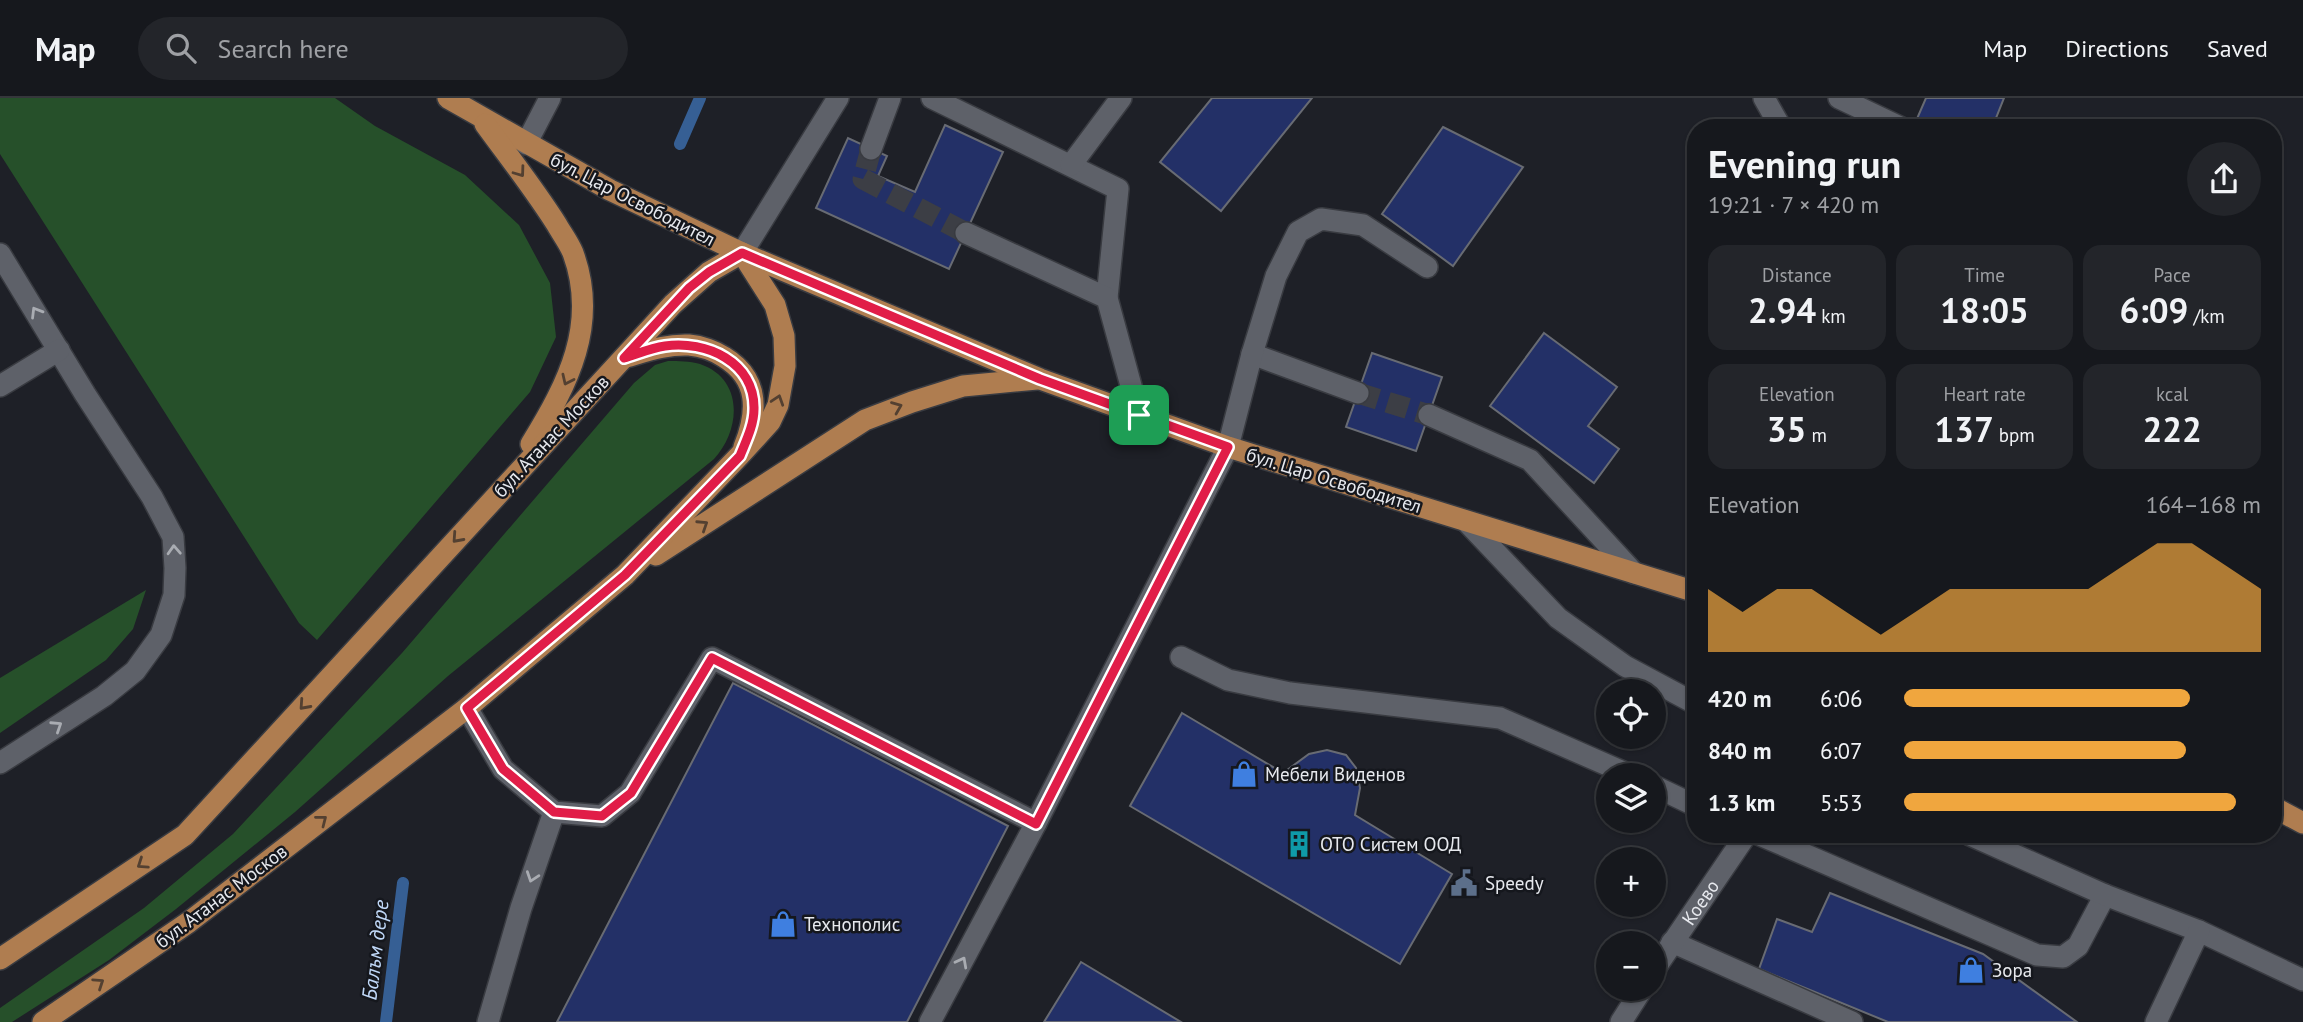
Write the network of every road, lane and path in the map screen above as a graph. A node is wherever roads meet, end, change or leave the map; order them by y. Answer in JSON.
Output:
{"nodes":[{"id":1,"x":448,"y":98,"type":"edge"},
{"id":2,"x":550,"y":98,"type":"edge"},
{"id":3,"x":838,"y":98,"type":"edge"},
{"id":4,"x":890,"y":98,"type":"edge"},
{"id":5,"x":932,"y":98,"type":"edge"},
{"id":6,"x":1121,"y":98,"type":"edge"},
{"id":7,"x":1764,"y":98,"type":"edge"},
{"id":8,"x":1839,"y":98,"type":"edge"},
{"id":9,"x":480,"y":117,"type":"junction"},
{"id":10,"x":1777,"y":119,"type":"edge"},
{"id":11,"x":1883,"y":119,"type":"edge"},
{"id":12,"x":526,"y":144,"type":"junction"},
{"id":13,"x":872,"y":149,"type":"tunnel mouth"},
{"id":14,"x":1071,"y":165,"type":"junction"},
{"id":15,"x":966,"y":233,"type":"tunnel mouth"},
{"id":16,"x":742,"y":253,"type":"junction"},
{"id":17,"x":1,"y":257,"type":"edge"},
{"id":18,"x":1427,"y":267,"type":"dead end"},
{"id":19,"x":1107,"y":298,"type":"junction"},
{"id":20,"x":59,"y":350,"type":"junction"},
{"id":21,"x":1252,"y":354,"type":"junction"},
{"id":22,"x":624,"y":358,"type":"junction"},
{"id":23,"x":1040,"y":379,"type":"junction"},
{"id":24,"x":0,"y":386,"type":"edge"},
{"id":25,"x":1358,"y":393,"type":"tunnel mouth"},
{"id":26,"x":1139,"y":415,"type":"junction"},
{"id":27,"x":1429,"y":415,"type":"tunnel mouth"},
{"id":28,"x":1228,"y":447,"type":"junction"},
{"id":29,"x":740,"y":456,"type":"junction"},
{"id":30,"x":503,"y":487,"type":"junction"},
{"id":31,"x":1466,"y":521,"type":"junction"},
{"id":32,"x":1634,"y":573,"type":"junction"},
{"id":33,"x":625,"y":575,"type":"junction"},
{"id":34,"x":1687,"y":589,"type":"edge"},
{"id":35,"x":1181,"y":657,"type":"dead end"},
{"id":36,"x":1687,"y":699,"type":"edge"},
{"id":37,"x":467,"y":708,"type":"junction"},
{"id":38,"x":0,"y":763,"type":"edge"},
{"id":39,"x":1604,"y":763,"type":"edge"},
{"id":40,"x":1666,"y":792,"type":"edge"},
{"id":41,"x":1687,"y":802,"type":"edge"},
{"id":42,"x":554,"y":812,"type":"junction"},
{"id":43,"x":2282,"y":812,"type":"edge"},
{"id":44,"x":2303,"y":823,"type":"edge"},
{"id":45,"x":1036,"y":824,"type":"junction"},
{"id":46,"x":1740,"y":843,"type":"edge"},
{"id":47,"x":1778,"y":843,"type":"edge"},
{"id":48,"x":1988,"y":843,"type":"edge"},
{"id":49,"x":2105,"y":895,"type":"junction"},
{"id":50,"x":2199,"y":931,"type":"junction"},
{"id":51,"x":1672,"y":942,"type":"junction"},
{"id":52,"x":1666,"y":951,"type":"edge"},
{"id":53,"x":2,"y":956,"type":"edge"},
{"id":54,"x":2303,"y":980,"type":"edge"},
{"id":55,"x":1634,"y":1001,"type":"edge"},
{"id":56,"x":43,"y":1022,"type":"edge"},
{"id":57,"x":488,"y":1022,"type":"edge"},
{"id":58,"x":930,"y":1022,"type":"edge"},
{"id":59,"x":1621,"y":1022,"type":"edge"},
{"id":60,"x":1852,"y":1022,"type":"edge"},
{"id":61,"x":2157,"y":1022,"type":"edge"}],
"edges":[{"from":1,"to":9,"type":"main road","name":"бул. Цар Освободител"},
{"from":2,"to":12,"type":"street"},
{"from":3,"to":16,"type":"street"},
{"from":4,"to":13,"type":"street"},
{"from":5,"to":14,"type":"street"},
{"from":6,"to":14,"type":"street"},
{"from":7,"to":10,"type":"street"},
{"from":8,"to":11,"type":"street"},
{"from":9,"to":12,"type":"main road","name":"бул. Цар Освободител"},
{"from":9,"to":30,"type":"main road","one_way":true},
{"from":12,"to":16,"type":"main road","name":"бул. Цар Освободител"},
{"from":14,"to":19,"type":"street"},
{"from":15,"to":19,"type":"street"},
{"from":16,"to":22,"type":"main road","name":"бул. Атанас Москов"},
{"from":16,"to":23,"type":"main road","name":"бул. Цар Освободител"},
{"from":29,"to":16,"type":"main road","name":"бул. Атанас Москов","one_way":true},
{"from":20,"to":17,"type":"street","one_way":true},
{"from":18,"to":21,"type":"street"},
{"from":19,"to":26,"type":"street"},
{"from":20,"to":24,"type":"street"},
{"from":38,"to":20,"type":"street","one_way":true},
{"from":21,"to":25,"type":"street"},
{"from":21,"to":28,"type":"street"},
{"from":22,"to":29,"type":"main road"},
{"from":22,"to":30,"type":"main road","name":"бул. Атанас Москов"},
{"from":23,"to":26,"type":"main road","name":"бул. Цар Освободител"},
{"from":33,"to":23,"type":"main road","one_way":true},
{"from":26,"to":28,"type":"main road","name":"бул. Цар Освободител"},
{"from":27,"to":32,"type":"street"},
{"from":28,"to":31,"type":"main road","name":"бул. Цар Освободител"},
{"from":28,"to":45,"type":"street"},
{"from":29,"to":33,"type":"main road","name":"бул. Атанас Москов"},
{"from":30,"to":53,"type":"main road","name":"бул. Атанас Москов","one_way":true},
{"from":31,"to":32,"type":"main road","name":"бул. Цар Освободител"},
{"from":31,"to":36,"type":"street"},
{"from":32,"to":34,"type":"main road","name":"бул. Цар Освободител"},
{"from":33,"to":37,"type":"main road","name":"бул. Атанас Москов"},
{"from":35,"to":39,"type":"street"},
{"from":37,"to":42,"type":"street"},
{"from":56,"to":37,"type":"main road","name":"бул. Атанас Москов","one_way":true},
{"from":40,"to":41,"type":"street"},
{"from":42,"to":45,"type":"street"},
{"from":42,"to":57,"type":"street","one_way":true},
{"from":43,"to":44,"type":"main road"},
{"from":58,"to":45,"type":"street","one_way":true},
{"from":46,"to":51,"type":"street","name":"Коево"},
{"from":47,"to":49,"type":"street"},
{"from":48,"to":49,"type":"street"},
{"from":49,"to":50,"type":"street"},
{"from":50,"to":54,"type":"street"},
{"from":50,"to":61,"type":"street"},
{"from":51,"to":52,"type":"street","name":"Коево"},
{"from":51,"to":60,"type":"street"},
{"from":55,"to":59,"type":"street"}]}
